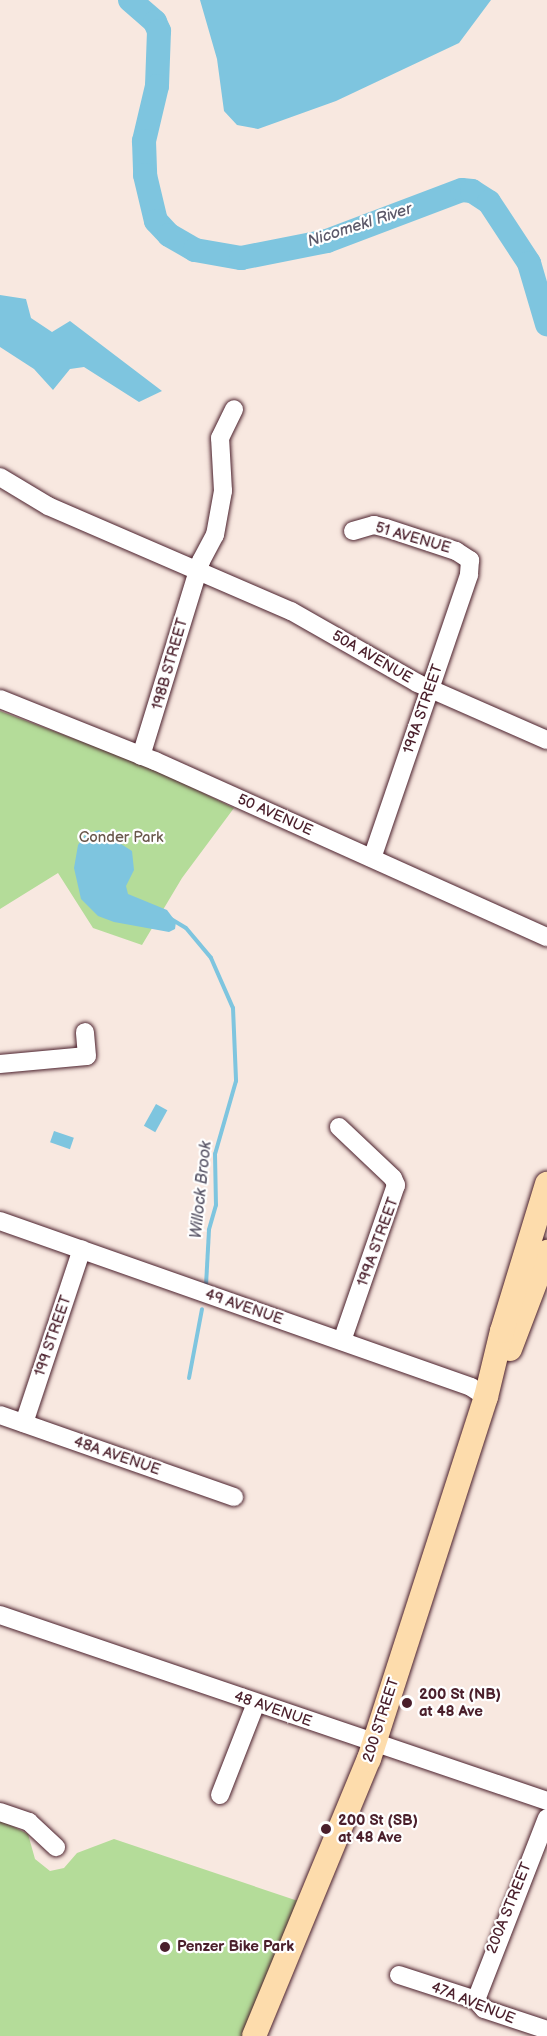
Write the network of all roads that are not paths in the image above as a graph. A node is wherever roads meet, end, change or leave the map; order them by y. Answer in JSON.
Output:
{"nodes":[{"id":1,"x":234,"y":409,"type":"dead end"},
{"id":2,"x":0,"y":477,"type":"edge"},
{"id":3,"x":353,"y":531,"type":"dead end"},
{"id":4,"x":470,"y":560,"type":"joint"},
{"id":5,"x":198,"y":572,"type":"junction"},
{"id":6,"x":430,"y":689,"type":"junction"},
{"id":7,"x":0,"y":699,"type":"edge"},
{"id":8,"x":547,"y":741,"type":"edge"},
{"id":9,"x":141,"y":756,"type":"junction"},
{"id":10,"x":372,"y":858,"type":"junction"},
{"id":11,"x":547,"y":937,"type":"edge"},
{"id":12,"x":85,"y":1032,"type":"dead end"},
{"id":13,"x":0,"y":1064,"type":"edge"},
{"id":14,"x":339,"y":1127,"type":"dead end"},
{"id":15,"x":547,"y":1184,"type":"edge"},
{"id":16,"x":0,"y":1221,"type":"edge"},
{"id":17,"x":82,"y":1249,"type":"junction"},
{"id":18,"x":547,"y":1252,"type":"edge"},
{"id":19,"x":342,"y":1341,"type":"junction"},
{"id":20,"x":486,"y":1397,"type":"junction"},
{"id":21,"x":0,"y":1415,"type":"edge"},
{"id":22,"x":24,"y":1423,"type":"junction"},
{"id":23,"x":234,"y":1497,"type":"dead end"},
{"id":24,"x":0,"y":1615,"type":"edge"},
{"id":25,"x":256,"y":1703,"type":"junction"},
{"id":26,"x":373,"y":1742,"type":"junction"},
{"id":27,"x":220,"y":1796,"type":"dead end"},
{"id":28,"x":547,"y":1801,"type":"edge"},
{"id":29,"x":0,"y":1812,"type":"edge"},
{"id":30,"x":547,"y":1818,"type":"edge"},
{"id":31,"x":56,"y":1847,"type":"dead end"},
{"id":32,"x":399,"y":1975,"type":"dead end"},
{"id":33,"x":476,"y":2000,"type":"junction"},
{"id":34,"x":547,"y":2030,"type":"edge"},
{"id":35,"x":254,"y":2036,"type":"edge"}],
"edges":[{"from":1,"to":5,"type":"street"},
{"from":2,"to":5,"type":"street","name":"50A AVENUE"},
{"from":3,"to":4,"type":"street","name":"51 AVENUE"},
{"from":4,"to":6,"type":"street","name":"199A STREET"},
{"from":5,"to":6,"type":"street","name":"50A AVENUE"},
{"from":5,"to":9,"type":"street","name":"198B STREET"},
{"from":6,"to":8,"type":"street","name":"50A AVENUE"},
{"from":6,"to":10,"type":"street","name":"199A STREET"},
{"from":7,"to":9,"type":"street","name":"50 AVENUE"},
{"from":9,"to":10,"type":"street","name":"50 AVENUE"},
{"from":10,"to":11,"type":"street","name":"50 AVENUE"},
{"from":12,"to":13,"type":"street"},
{"from":14,"to":19,"type":"street","name":"199A STREET"},
{"from":15,"to":20,"type":"main road","name":"200 STREET"},
{"from":16,"to":17,"type":"street","name":"49 AVENUE"},
{"from":17,"to":19,"type":"street","name":"49 AVENUE"},
{"from":17,"to":22,"type":"street","name":"199 STREET"},
{"from":18,"to":20,"type":"main road","name":"200 STREET"},
{"from":19,"to":20,"type":"street","name":"49 AVENUE"},
{"from":20,"to":26,"type":"main road","name":"200 STREET"},
{"from":21,"to":22,"type":"street","name":"48A AVENUE"},
{"from":22,"to":23,"type":"street","name":"48A AVENUE"},
{"from":24,"to":25,"type":"street","name":"48 AVENUE"},
{"from":25,"to":26,"type":"street","name":"48 AVENUE"},
{"from":25,"to":27,"type":"street"},
{"from":26,"to":28,"type":"street","name":"48 AVENUE"},
{"from":26,"to":35,"type":"main road","name":"200 STREET"},
{"from":29,"to":31,"type":"street"},
{"from":30,"to":33,"type":"street","name":"200A STREET"},
{"from":32,"to":33,"type":"street","name":"47A AVENUE"},
{"from":33,"to":34,"type":"street","name":"47A AVENUE"}]}
